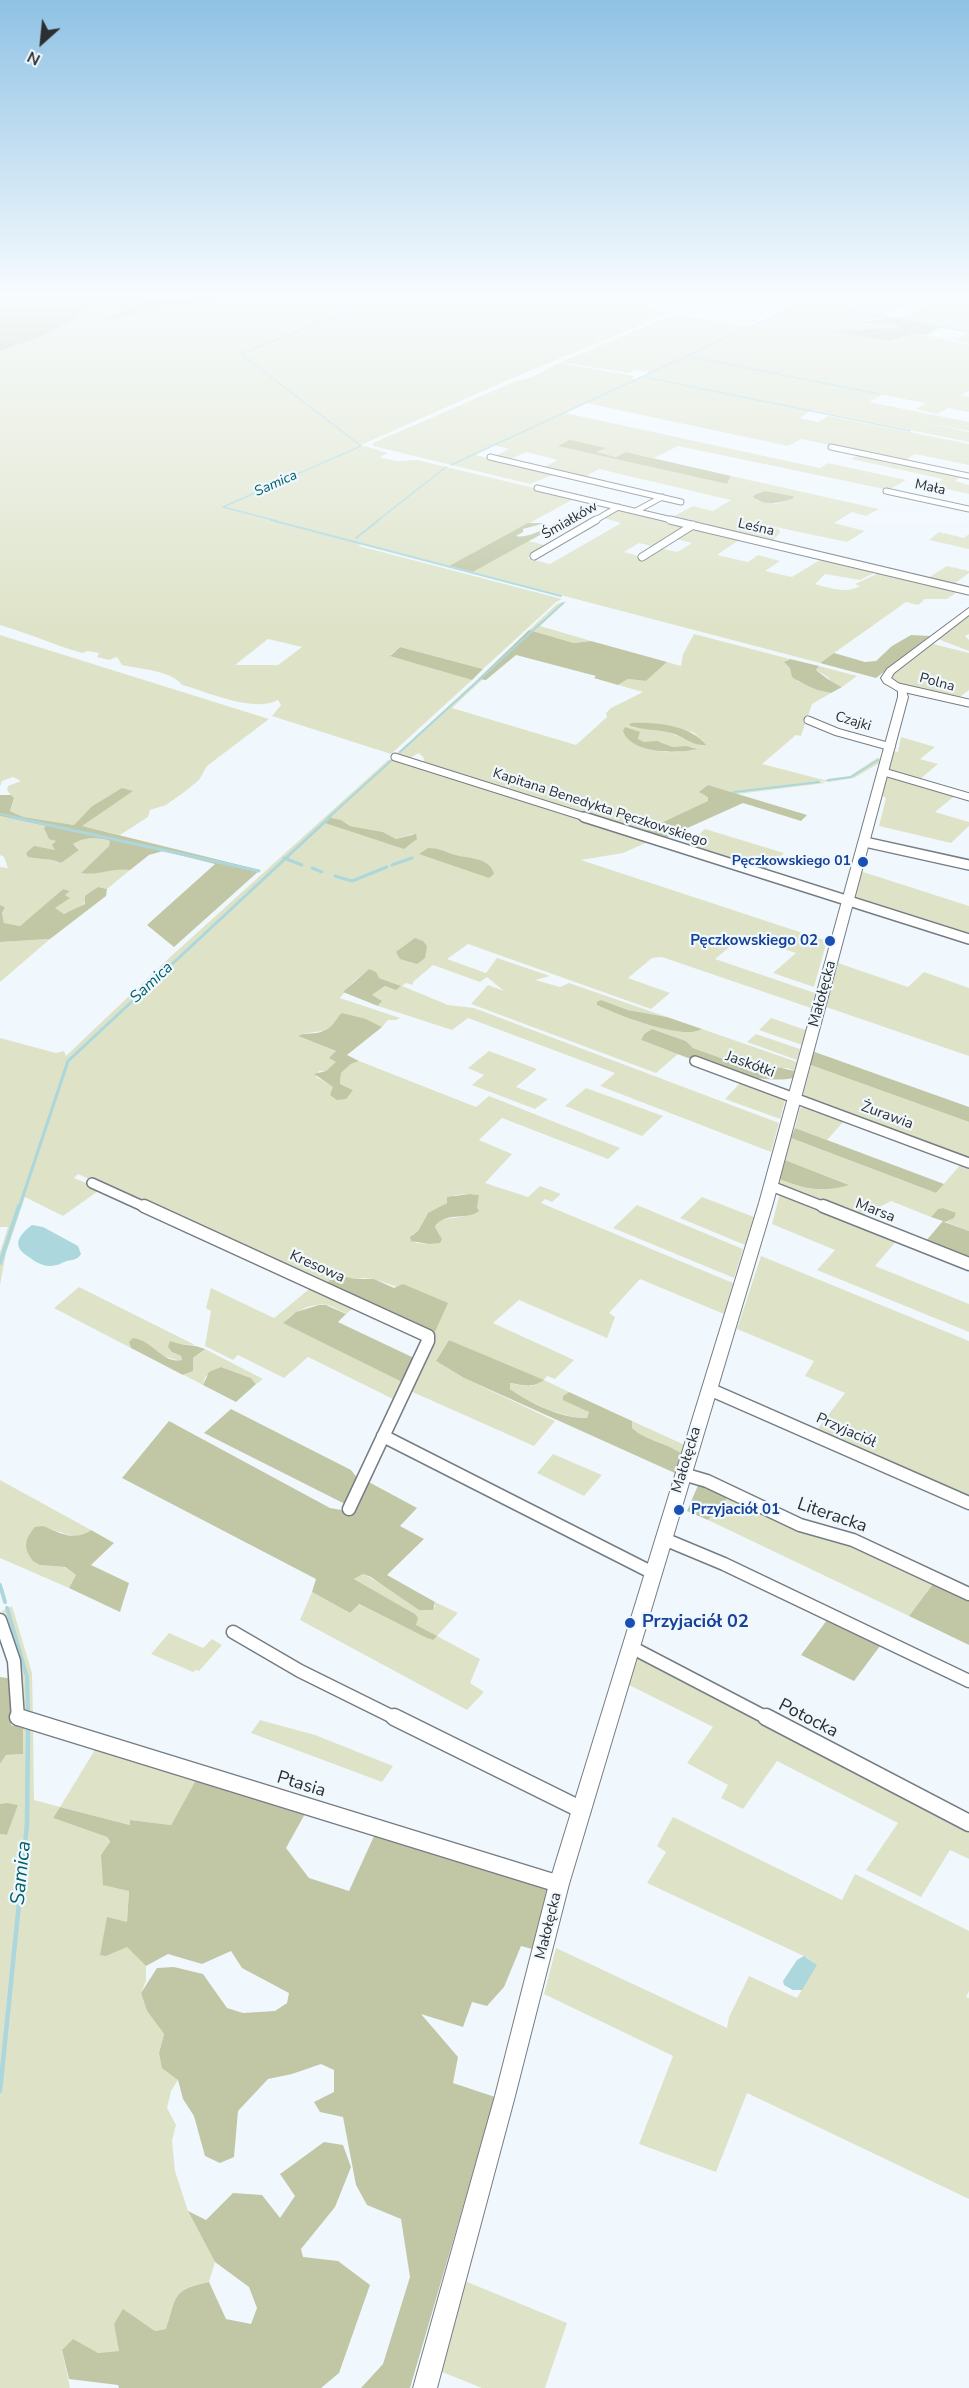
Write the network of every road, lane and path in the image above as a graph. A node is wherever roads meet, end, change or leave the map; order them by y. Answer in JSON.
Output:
{"nodes":[{"id":1,"x":831,"y":447,"type":"dead end"},
{"id":2,"x":490,"y":457,"type":"dead end"},
{"id":3,"x":560,"y":474,"type":"junction"},
{"id":4,"x":969,"y":476,"type":"edge"},
{"id":5,"x":886,"y":491,"type":"dead end"},
{"id":6,"x":662,"y":497,"type":"junction"},
{"id":7,"x":681,"y":502,"type":"dead end"},
{"id":8,"x":618,"y":507,"type":"junction"},
{"id":9,"x":969,"y":509,"type":"edge"},
{"id":10,"x":636,"y":511,"type":"junction"},
{"id":11,"x":693,"y":525,"type":"junction"},
{"id":12,"x":534,"y":556,"type":"dead end"},
{"id":13,"x":642,"y":557,"type":"dead end"},
{"id":14,"x":969,"y":591,"type":"edge"},
{"id":15,"x":969,"y":612,"type":"edge"},
{"id":16,"x":898,"y":687,"type":"junction"},
{"id":17,"x":969,"y":704,"type":"edge"},
{"id":18,"x":808,"y":720,"type":"dead end"},
{"id":19,"x":891,"y":747,"type":"junction"},
{"id":20,"x":395,"y":757,"type":"dead end"},
{"id":21,"x":884,"y":772,"type":"junction"},
{"id":22,"x":969,"y":796,"type":"edge"},
{"id":23,"x":865,"y":842,"type":"junction"},
{"id":24,"x":969,"y":864,"type":"edge"},
{"id":25,"x":849,"y":900,"type":"junction"},
{"id":26,"x":969,"y":939,"type":"edge"},
{"id":27,"x":695,"y":1061,"type":"dead end"},
{"id":28,"x":795,"y":1098,"type":"junction"},
{"id":29,"x":969,"y":1163,"type":"edge"},
{"id":30,"x":92,"y":1182,"type":"dead end"},
{"id":31,"x":771,"y":1186,"type":"junction"},
{"id":32,"x":969,"y":1264,"type":"edge"},
{"id":33,"x":709,"y":1389,"type":"junction"},
{"id":34,"x":383,"y":1436,"type":"junction"},
{"id":35,"x":683,"y":1474,"type":"junction"},
{"id":36,"x":969,"y":1503,"type":"edge"},
{"id":37,"x":350,"y":1509,"type":"dead end"},
{"id":38,"x":663,"y":1539,"type":"junction"},
{"id":39,"x":653,"y":1573,"type":"junction"},
{"id":40,"x":969,"y":1594,"type":"edge"},
{"id":41,"x":0,"y":1620,"type":"edge"},
{"id":42,"x":233,"y":1632,"type":"dead end"},
{"id":43,"x":631,"y":1647,"type":"junction"},
{"id":44,"x":969,"y":1681,"type":"edge"},
{"id":45,"x":582,"y":1810,"type":"junction"},
{"id":46,"x":969,"y":1822,"type":"edge"},
{"id":47,"x":559,"y":1884,"type":"junction"},
{"id":48,"x":425,"y":2388,"type":"edge"}],
"edges":[{"from":1,"to":4,"type":"street"},
{"from":2,"to":3,"type":"street"},
{"from":3,"to":6,"type":"street"},
{"from":3,"to":8,"type":"street","name":"Leśna"},
{"from":5,"to":9,"type":"street","name":"Mała"},
{"from":6,"to":7,"type":"street"},
{"from":6,"to":10,"type":"street"},
{"from":8,"to":10,"type":"street","name":"Leśna"},
{"from":8,"to":12,"type":"street","name":"Śmiałków"},
{"from":10,"to":11,"type":"street","name":"Leśna"},
{"from":11,"to":13,"type":"street"},
{"from":11,"to":14,"type":"street","name":"Leśna"},
{"from":15,"to":16,"type":"street","name":"Małołęcka"},
{"from":16,"to":17,"type":"street","name":"Polna"},
{"from":16,"to":19,"type":"street","name":"Małołęcka"},
{"from":18,"to":19,"type":"street","name":"Czajki"},
{"from":19,"to":21,"type":"street","name":"Małołęcka"},
{"from":20,"to":25,"type":"street","name":"Kapitana Benedykta Pęczkowskiego"},
{"from":21,"to":22,"type":"street"},
{"from":21,"to":23,"type":"street","name":"Małołęcka"},
{"from":23,"to":24,"type":"street"},
{"from":23,"to":25,"type":"street","name":"Małołęcka"},
{"from":25,"to":26,"type":"street","name":"Kapitana Benedykta Pęczkowskiego"},
{"from":25,"to":28,"type":"street","name":"Małołęcka"},
{"from":27,"to":28,"type":"street","name":"Jaskółki"},
{"from":28,"to":29,"type":"street","name":"Żurawia"},
{"from":28,"to":31,"type":"street","name":"Małołęcka"},
{"from":30,"to":34,"type":"street","name":"Kresowa"},
{"from":31,"to":32,"type":"street","name":"Marsa"},
{"from":31,"to":33,"type":"street","name":"Małołęcka"},
{"from":33,"to":35,"type":"street","name":"Małołęcka"},
{"from":33,"to":36,"type":"street","name":"Przyjaciół"},
{"from":34,"to":37,"type":"street","name":"Kresowa"},
{"from":34,"to":39,"type":"street"},
{"from":35,"to":38,"type":"street","name":"Małołęcka"},
{"from":35,"to":40,"type":"street","name":"Literacka"},
{"from":38,"to":39,"type":"street","name":"Małołęcka"},
{"from":38,"to":44,"type":"street"},
{"from":39,"to":43,"type":"street","name":"Małołęcka"},
{"from":41,"to":47,"type":"street","name":"Ptasia"},
{"from":42,"to":45,"type":"street"},
{"from":43,"to":45,"type":"street","name":"Małołęcka"},
{"from":43,"to":46,"type":"street","name":"Potocka"},
{"from":45,"to":47,"type":"street","name":"Małołęcka"},
{"from":47,"to":48,"type":"street","name":"Małołęcka"}]}
